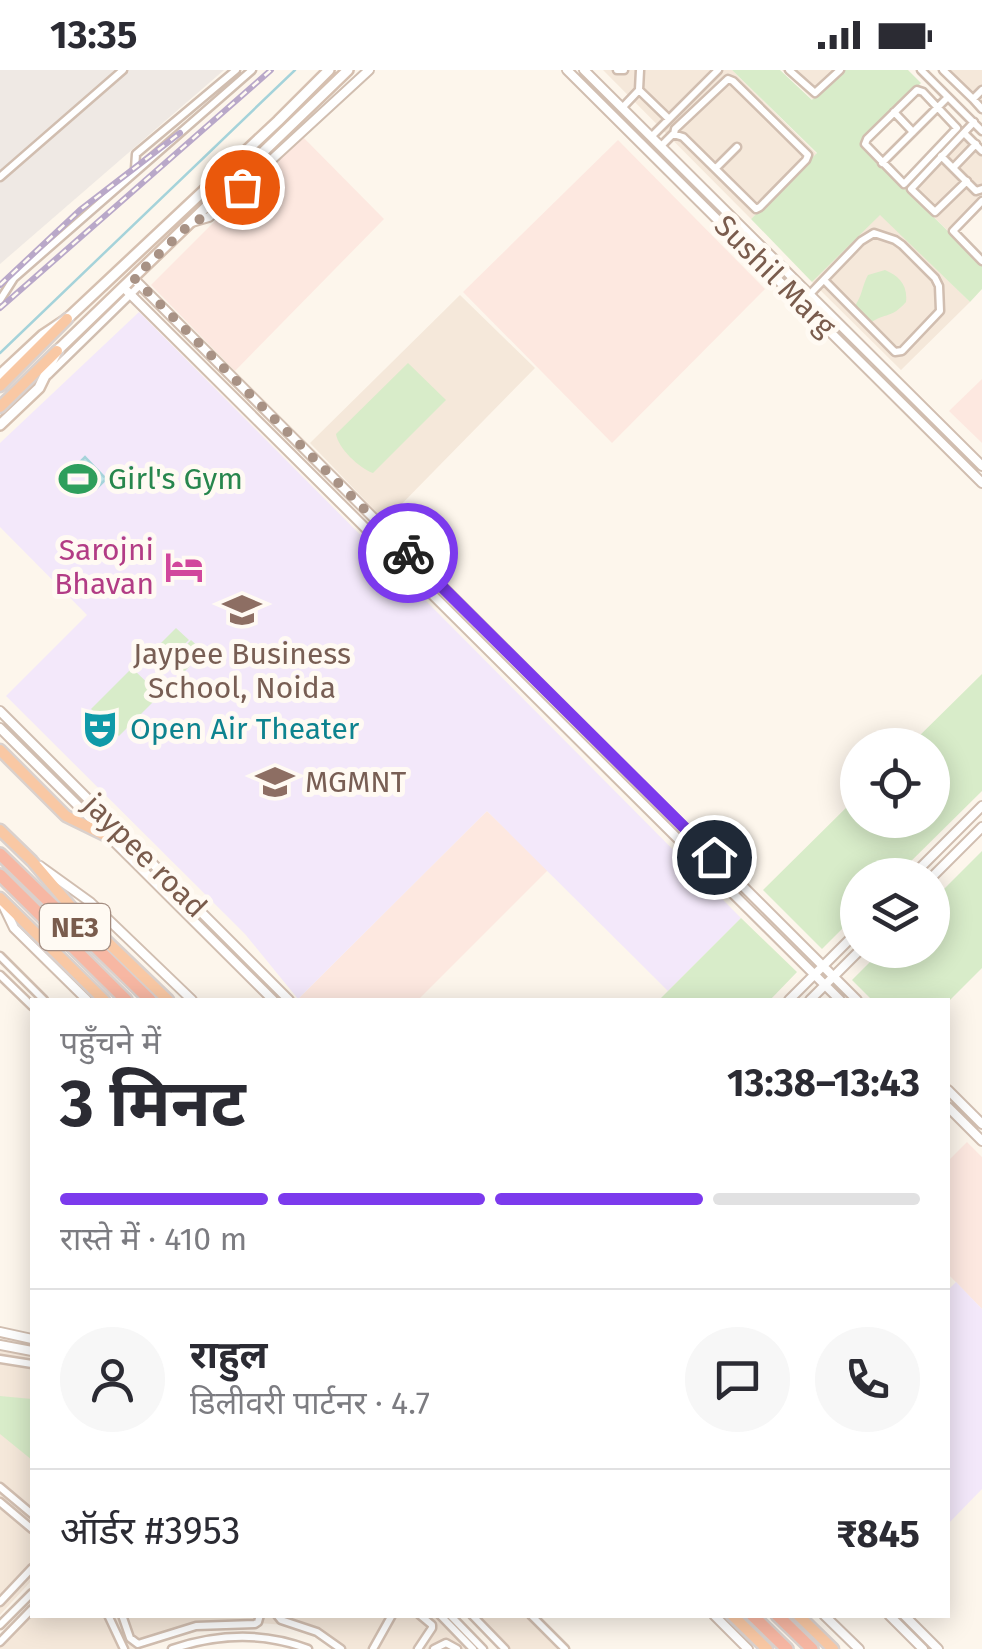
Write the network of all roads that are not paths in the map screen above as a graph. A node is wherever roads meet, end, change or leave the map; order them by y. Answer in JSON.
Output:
{"nodes":[{"id":1,"x":123,"y":70,"type":"edge"},
{"id":2,"x":236,"y":70,"type":"edge"},
{"id":3,"x":252,"y":70,"type":"edge"},
{"id":4,"x":328,"y":70,"type":"edge"},
{"id":5,"x":348,"y":70,"type":"edge"},
{"id":6,"x":369,"y":70,"type":"edge"},
{"id":7,"x":567,"y":70,"type":"edge"},
{"id":8,"x":584,"y":70,"type":"edge"},
{"id":9,"x":640,"y":70,"type":"edge"},
{"id":10,"x":718,"y":70,"type":"edge"},
{"id":11,"x":840,"y":70,"type":"edge"},
{"id":12,"x":922,"y":70,"type":"edge"},
{"id":13,"x":943,"y":70,"type":"edge"},
{"id":14,"x":793,"y":71,"type":"edge"},
{"id":15,"x":933,"y":82,"type":"junction"},
{"id":16,"x":639,"y":90,"type":"junction"},
{"id":17,"x":982,"y":90,"type":"edge"},
{"id":18,"x":948,"y":97,"type":"junction"},
{"id":19,"x":972,"y":99,"type":"junction"},
{"id":20,"x":938,"y":107,"type":"junction"},
{"id":21,"x":622,"y":108,"type":"junction"},
{"id":22,"x":982,"y":109,"type":"edge"},
{"id":23,"x":894,"y":112,"type":"junction"},
{"id":24,"x":668,"y":119,"type":"junction"},
{"id":25,"x":278,"y":121,"type":"junction"},
{"id":26,"x":974,"y":122,"type":"junction"},
{"id":27,"x":286,"y":130,"type":"junction"},
{"id":28,"x":982,"y":130,"type":"edge"},
{"id":29,"x":913,"y":132,"type":"junction"},
{"id":30,"x":964,"y":132,"type":"junction"},
{"id":31,"x":674,"y":134,"type":"junction"},
{"id":32,"x":652,"y":137,"type":"junction"},
{"id":33,"x":257,"y":140,"type":"junction"},
{"id":34,"x":661,"y":146,"type":"junction"},
{"id":35,"x":737,"y":147,"type":"dead end"},
{"id":36,"x":979,"y":147,"type":"edge"},
{"id":37,"x":266,"y":150,"type":"junction"},
{"id":38,"x":941,"y":156,"type":"junction"},
{"id":39,"x":882,"y":163,"type":"junction"},
{"id":40,"x":716,"y":168,"type":"junction"},
{"id":41,"x":953,"y":168,"type":"junction"},
{"id":42,"x":134,"y":170,"type":"junction"},
{"id":43,"x":0,"y":178,"type":"edge"},
{"id":44,"x":966,"y":182,"type":"junction"},
{"id":45,"x":982,"y":189,"type":"edge"},
{"id":46,"x":980,"y":206,"type":"edge"},
{"id":47,"x":192,"y":222,"type":"junction"},
{"id":48,"x":982,"y":262,"type":"edge"},
{"id":49,"x":14,"y":278,"type":"junction"},
{"id":50,"x":824,"y":280,"type":"junction"},
{"id":51,"x":0,"y":282,"type":"edge"},
{"id":52,"x":137,"y":282,"type":"junction"},
{"id":53,"x":128,"y":291,"type":"junction"},
{"id":54,"x":810,"y":294,"type":"junction"},
{"id":55,"x":0,"y":300,"type":"edge"},
{"id":56,"x":803,"y":305,"type":"junction"},
{"id":57,"x":66,"y":320,"type":"junction"},
{"id":58,"x":57,"y":351,"type":"junction"},
{"id":59,"x":0,"y":375,"type":"edge"},
{"id":60,"x":41,"y":382,"type":"junction"},
{"id":61,"x":0,"y":386,"type":"edge"},
{"id":62,"x":0,"y":407,"type":"edge"},
{"id":63,"x":0,"y":425,"type":"edge"},
{"id":64,"x":982,"y":466,"type":"edge"},
{"id":65,"x":982,"y":483,"type":"edge"},
{"id":66,"x":0,"y":712,"type":"edge"},
{"id":67,"x":0,"y":728,"type":"edge"},
{"id":68,"x":0,"y":750,"type":"edge"},
{"id":69,"x":982,"y":806,"type":"edge"},
{"id":70,"x":982,"y":827,"type":"edge"},
{"id":71,"x":0,"y":830,"type":"edge"},
{"id":72,"x":109,"y":837,"type":"junction"},
{"id":73,"x":138,"y":850,"type":"junction"},
{"id":74,"x":0,"y":854,"type":"edge"},
{"id":75,"x":930,"y":858,"type":"edge"},
{"id":76,"x":131,"y":859,"type":"junction"},
{"id":77,"x":950,"y":859,"type":"edge"},
{"id":78,"x":32,"y":861,"type":"junction"},
{"id":79,"x":0,"y":875,"type":"edge"},
{"id":80,"x":0,"y":899,"type":"edge"},
{"id":81,"x":840,"y":949,"type":"edge"},
{"id":82,"x":0,"y":956,"type":"edge"},
{"id":83,"x":823,"y":966,"type":"junction"},
{"id":84,"x":842,"y":968,"type":"edge"},
{"id":85,"x":814,"y":974,"type":"junction"},
{"id":86,"x":0,"y":975,"type":"edge"},
{"id":87,"x":834,"y":976,"type":"junction"},
{"id":88,"x":825,"y":985,"type":"junction"},
{"id":89,"x":42,"y":998,"type":"edge"},
{"id":90,"x":85,"y":998,"type":"edge"},
{"id":91,"x":102,"y":998,"type":"edge"},
{"id":92,"x":124,"y":998,"type":"edge"},
{"id":93,"x":148,"y":998,"type":"edge"},
{"id":94,"x":166,"y":998,"type":"edge"},
{"id":95,"x":190,"y":998,"type":"edge"},
{"id":96,"x":271,"y":998,"type":"edge"},
{"id":97,"x":287,"y":998,"type":"edge"},
{"id":98,"x":791,"y":998,"type":"edge"},
{"id":99,"x":812,"y":998,"type":"edge"},
{"id":100,"x":838,"y":998,"type":"edge"},
{"id":101,"x":855,"y":998,"type":"edge"},
{"id":102,"x":30,"y":1004,"type":"edge"},
{"id":103,"x":950,"y":1092,"type":"edge"},
{"id":104,"x":950,"y":1109,"type":"edge"},
{"id":105,"x":982,"y":1124,"type":"edge"},
{"id":106,"x":982,"y":1142,"type":"edge"},
{"id":107,"x":0,"y":1332,"type":"edge"},
{"id":108,"x":30,"y":1339,"type":"edge"},
{"id":109,"x":0,"y":1345,"type":"edge"},
{"id":110,"x":30,"y":1351,"type":"edge"},
{"id":111,"x":0,"y":1359,"type":"edge"},
{"id":112,"x":30,"y":1364,"type":"edge"},
{"id":113,"x":0,"y":1487,"type":"edge"},
{"id":114,"x":0,"y":1502,"type":"edge"},
{"id":115,"x":30,"y":1512,"type":"edge"},
{"id":116,"x":30,"y":1527,"type":"edge"},
{"id":117,"x":30,"y":1570,"type":"edge"},
{"id":118,"x":30,"y":1596,"type":"edge"},
{"id":119,"x":0,"y":1602,"type":"edge"},
{"id":120,"x":30,"y":1611,"type":"edge"},
{"id":121,"x":110,"y":1618,"type":"edge"},
{"id":122,"x":123,"y":1618,"type":"edge"},
{"id":123,"x":259,"y":1618,"type":"edge"},
{"id":124,"x":279,"y":1618,"type":"edge"},
{"id":125,"x":390,"y":1618,"type":"edge"},
{"id":126,"x":424,"y":1618,"type":"edge"},
{"id":127,"x":443,"y":1618,"type":"edge"},
{"id":128,"x":453,"y":1618,"type":"edge"},
{"id":129,"x":476,"y":1618,"type":"edge"},
{"id":130,"x":533,"y":1618,"type":"edge"},
{"id":131,"x":717,"y":1618,"type":"edge"},
{"id":132,"x":735,"y":1618,"type":"edge"},
{"id":133,"x":755,"y":1618,"type":"edge"},
{"id":134,"x":780,"y":1618,"type":"edge"},
{"id":135,"x":801,"y":1618,"type":"edge"},
{"id":136,"x":827,"y":1618,"type":"edge"},
{"id":137,"x":892,"y":1618,"type":"edge"},
{"id":138,"x":907,"y":1618,"type":"edge"},
{"id":139,"x":0,"y":1624,"type":"edge"},
{"id":140,"x":196,"y":1626,"type":"junction"},
{"id":141,"x":200,"y":1641,"type":"junction"},
{"id":142,"x":0,"y":1642,"type":"edge"},
{"id":143,"x":563,"y":1648,"type":"edge"},
{"id":144,"x":124,"y":1649,"type":"edge"},
{"id":145,"x":172,"y":1649,"type":"edge"},
{"id":146,"x":308,"y":1649,"type":"edge"},
{"id":147,"x":340,"y":1649,"type":"edge"},
{"id":148,"x":373,"y":1649,"type":"edge"},
{"id":149,"x":418,"y":1649,"type":"edge"},
{"id":150,"x":434,"y":1649,"type":"edge"},
{"id":151,"x":457,"y":1649,"type":"edge"},
{"id":152,"x":473,"y":1649,"type":"edge"},
{"id":153,"x":483,"y":1649,"type":"edge"},
{"id":154,"x":505,"y":1649,"type":"edge"},
{"id":155,"x":748,"y":1649,"type":"edge"},
{"id":156,"x":767,"y":1649,"type":"edge"},
{"id":157,"x":788,"y":1649,"type":"edge"},
{"id":158,"x":812,"y":1649,"type":"edge"},
{"id":159,"x":833,"y":1649,"type":"edge"},
{"id":160,"x":860,"y":1649,"type":"edge"},
{"id":161,"x":923,"y":1649,"type":"edge"},
{"id":162,"x":938,"y":1649,"type":"edge"}],
"edges":[{"from":1,"to":43,"type":"street"},
{"from":2,"to":42,"type":"street"},
{"from":3,"to":42,"type":"street"},
{"from":4,"to":25,"type":"main road"},
{"from":5,"to":27,"type":"main road"},
{"from":6,"to":47,"type":"street"},
{"from":7,"to":56,"type":"street","name":"Sushil Marg"},
{"from":8,"to":21,"type":"street","name":"Sushil Marg"},
{"from":9,"to":16,"type":"street"},
{"from":10,"to":24,"type":"street"},
{"from":11,"to":14,"type":"street"},
{"from":12,"to":15,"type":"street"},
{"from":13,"to":15,"type":"street"},
{"from":13,"to":19,"type":"street"},
{"from":15,"to":18,"type":"street"},
{"from":16,"to":21,"type":"street"},
{"from":16,"to":24,"type":"street"},
{"from":17,"to":19,"type":"street"},
{"from":18,"to":20,"type":"street"},
{"from":18,"to":26,"type":"street"},
{"from":19,"to":22,"type":"street"},
{"from":20,"to":23,"type":"street"},
{"from":20,"to":29,"type":"street"},
{"from":20,"to":39,"type":"street"},
{"from":21,"to":32,"type":"street","name":"Sushil Marg"},
{"from":23,"to":29,"type":"street"},
{"from":23,"to":39,"type":"street"},
{"from":24,"to":32,"type":"street"},
{"from":25,"to":27,"type":"main road"},
{"from":25,"to":33,"type":"main road"},
{"from":26,"to":28,"type":"street"},
{"from":26,"to":30,"type":"street"},
{"from":27,"to":37,"type":"main road"},
{"from":29,"to":39,"type":"street"},
{"from":30,"to":36,"type":"street"},
{"from":30,"to":38,"type":"street"},
{"from":31,"to":34,"type":"street"},
{"from":31,"to":40,"type":"street"},
{"from":31,"to":40,"type":"street"},
{"from":32,"to":34,"type":"street","name":"Sushil Marg"},
{"from":33,"to":37,"type":"main road"},
{"from":33,"to":57,"type":"main road"},
{"from":34,"to":54,"type":"street","name":"Sushil Marg"},
{"from":35,"to":40,"type":"street"},
{"from":36,"to":41,"type":"street"},
{"from":37,"to":47,"type":"main road"},
{"from":38,"to":41,"type":"street"},
{"from":38,"to":44,"type":"street"},
{"from":41,"to":44,"type":"street"},
{"from":42,"to":49,"type":"street"},
{"from":44,"to":45,"type":"street"},
{"from":46,"to":48,"type":"street"},
{"from":47,"to":52,"type":"main road"},
{"from":49,"to":51,"type":"street"},
{"from":49,"to":55,"type":"street"},
{"from":50,"to":50,"type":"street"},
{"from":50,"to":54,"type":"street"},
{"from":52,"to":53,"type":"main road"},
{"from":52,"to":83,"type":"street"},
{"from":53,"to":58,"type":"main road"},
{"from":53,"to":60,"type":"street"},
{"from":53,"to":85,"type":"street"},
{"from":54,"to":56,"type":"street"},
{"from":54,"to":64,"type":"street","name":"Sushil Marg"},
{"from":56,"to":65,"type":"street","name":"Sushil Marg"},
{"from":57,"to":59,"type":"main road"},
{"from":57,"to":61,"type":"highway"},
{"from":58,"to":60,"type":"main road"},
{"from":58,"to":62,"type":"highway"},
{"from":60,"to":63,"type":"main road"},
{"from":66,"to":73,"type":"street","name":"jaypee road"},
{"from":67,"to":72,"type":"street"},
{"from":68,"to":72,"type":"highway"},
{"from":69,"to":75,"type":"street"},
{"from":70,"to":77,"type":"street"},
{"from":71,"to":78,"type":"highway"},
{"from":72,"to":76,"type":"street"},
{"from":73,"to":76,"type":"street"},
{"from":73,"to":97,"type":"street","name":"jaypee road"},
{"from":74,"to":93,"type":"highway","number":"NE3"},
{"from":76,"to":96,"type":"street"},
{"from":78,"to":94,"type":"highway"},
{"from":78,"to":95,"type":"street"},
{"from":79,"to":92,"type":"highway","number":"NE3"},
{"from":80,"to":90,"type":"street"},
{"from":80,"to":91,"type":"highway"},
{"from":81,"to":83,"type":"street"},
{"from":82,"to":89,"type":"street"},
{"from":83,"to":85,"type":"street"},
{"from":83,"to":87,"type":"street"},
{"from":84,"to":87,"type":"street"},
{"from":85,"to":88,"type":"street"},
{"from":85,"to":98,"type":"street"},
{"from":86,"to":102,"type":"street"},
{"from":87,"to":88,"type":"street"},
{"from":87,"to":101,"type":"street"},
{"from":88,"to":99,"type":"street"},
{"from":88,"to":100,"type":"street"},
{"from":103,"to":105,"type":"street"},
{"from":104,"to":106,"type":"street"},
{"from":107,"to":108,"type":"street"},
{"from":109,"to":110,"type":"street"},
{"from":111,"to":112,"type":"street"},
{"from":113,"to":115,"type":"street"},
{"from":114,"to":116,"type":"street"},
{"from":117,"to":119,"type":"street"},
{"from":118,"to":139,"type":"street"},
{"from":120,"to":142,"type":"street"},
{"from":121,"to":144,"type":"street"},
{"from":122,"to":140,"type":"street"},
{"from":123,"to":140,"type":"street"},
{"from":124,"to":147,"type":"street"},
{"from":125,"to":148,"type":"street"},
{"from":126,"to":149,"type":"street"},
{"from":127,"to":152,"type":"street"},
{"from":128,"to":153,"type":"street"},
{"from":129,"to":154,"type":"street"},
{"from":130,"to":143,"type":"street"},
{"from":131,"to":155,"type":"street"},
{"from":132,"to":156,"type":"highway"},
{"from":133,"to":157,"type":"highway"},
{"from":134,"to":158,"type":"highway"},
{"from":135,"to":159,"type":"highway"},
{"from":136,"to":160,"type":"street"},
{"from":137,"to":161,"type":"street"},
{"from":138,"to":162,"type":"street"},
{"from":140,"to":141,"type":"street"},
{"from":141,"to":145,"type":"street"},
{"from":141,"to":146,"type":"street"},
{"from":150,"to":151,"type":"street"}]}
